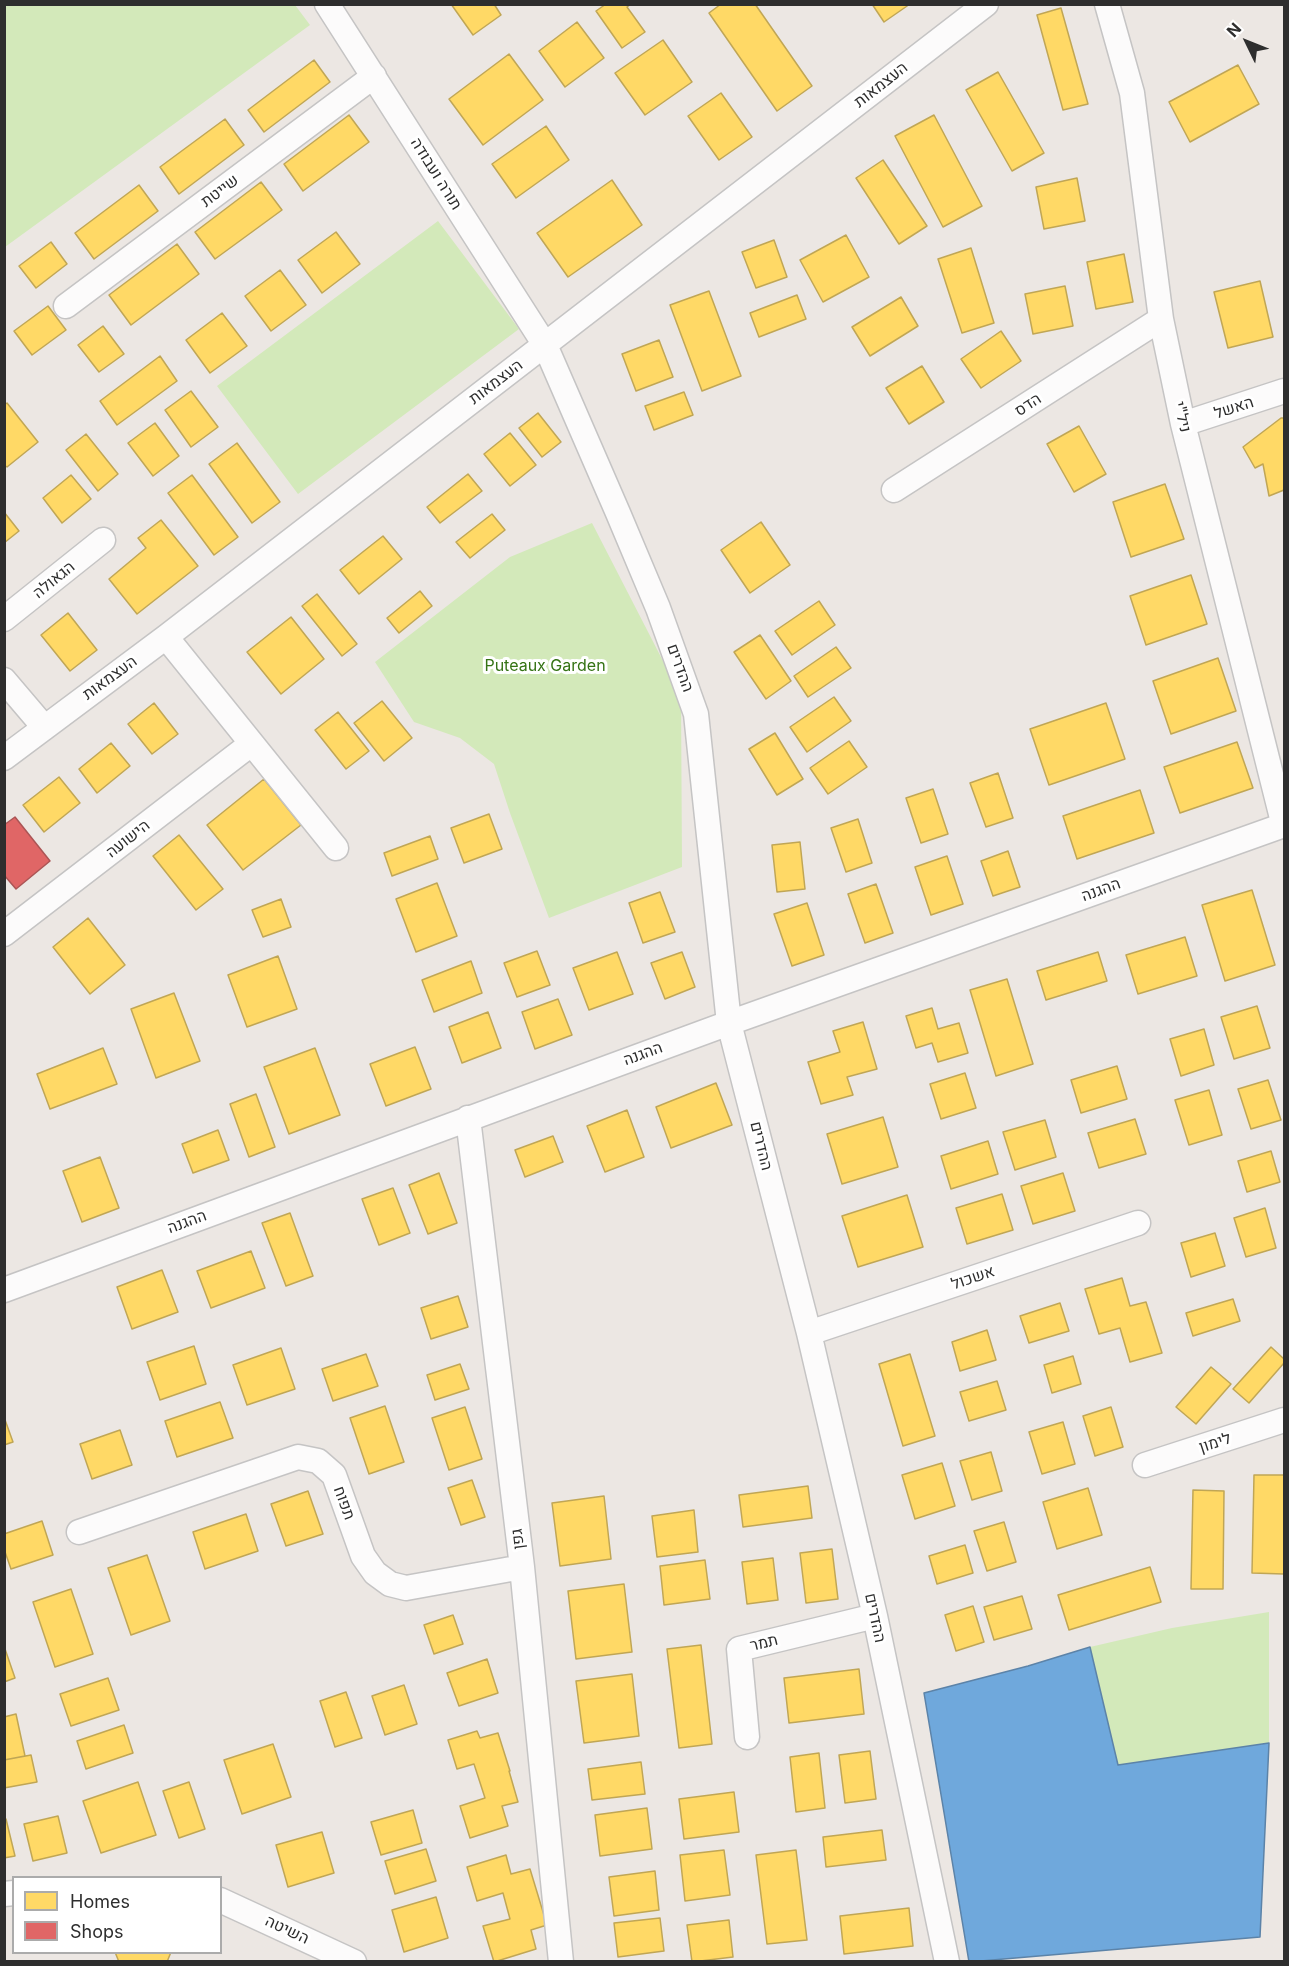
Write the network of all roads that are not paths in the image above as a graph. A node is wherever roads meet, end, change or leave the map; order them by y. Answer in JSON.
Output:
{"nodes":[{"id":1,"x":327,"y":4,"type":"edge"},
{"id":2,"x":986,"y":4,"type":"edge"},
{"id":3,"x":1107,"y":4,"type":"edge"},
{"id":4,"x":374,"y":76,"type":"junction"},
{"id":5,"x":66,"y":306,"type":"dead end"},
{"id":6,"x":1161,"y":320,"type":"junction"},
{"id":7,"x":544,"y":345,"type":"junction"},
{"id":8,"x":1284,"y":391,"type":"edge"},
{"id":9,"x":1183,"y":424,"type":"junction"},
{"id":10,"x":894,"y":490,"type":"dead end"},
{"id":11,"x":103,"y":540,"type":"dead end"},
{"id":12,"x":4,"y":620,"type":"edge"},
{"id":13,"x":166,"y":637,"type":"junction"},
{"id":14,"x":4,"y":680,"type":"edge"},
{"id":15,"x":44,"y":727,"type":"junction"},
{"id":16,"x":251,"y":744,"type":"junction"},
{"id":17,"x":4,"y":758,"type":"edge"},
{"id":18,"x":1284,"y":825,"type":"edge"},
{"id":19,"x":336,"y":848,"type":"dead end"},
{"id":20,"x":4,"y":934,"type":"edge"},
{"id":21,"x":729,"y":1023,"type":"junction"},
{"id":22,"x":468,"y":1118,"type":"junction"},
{"id":23,"x":1138,"y":1223,"type":"dead end"},
{"id":24,"x":4,"y":1290,"type":"edge"},
{"id":25,"x":809,"y":1333,"type":"junction"},
{"id":26,"x":1284,"y":1420,"type":"edge"},
{"id":27,"x":1145,"y":1465,"type":"dead end"},
{"id":28,"x":79,"y":1532,"type":"dead end"},
{"id":29,"x":522,"y":1567,"type":"junction"},
{"id":30,"x":875,"y":1616,"type":"junction"},
{"id":31,"x":747,"y":1737,"type":"dead end"},
{"id":32,"x":222,"y":1901,"type":"edge"},
{"id":33,"x":354,"y":1962,"type":"edge"},
{"id":34,"x":561,"y":1962,"type":"edge"},
{"id":35,"x":947,"y":1962,"type":"edge"}],
"edges":[{"from":1,"to":4,"type":"street","name":"תורה ועבודה"},
{"from":2,"to":7,"type":"street","name":"העצמאות"},
{"from":3,"to":6,"type":"street","name":"ניל\"י"},
{"from":4,"to":5,"type":"street","name":"שייטת"},
{"from":4,"to":7,"type":"street","name":"תורה ועבודה"},
{"from":6,"to":9,"type":"street","name":"ניל\"י"},
{"from":6,"to":10,"type":"street","name":"הדס"},
{"from":7,"to":13,"type":"street","name":"העצמאות"},
{"from":7,"to":21,"type":"street","name":"ההדרים"},
{"from":8,"to":9,"type":"street","name":"האשל"},
{"from":9,"to":18,"type":"street","name":"ניל\"י"},
{"from":11,"to":12,"type":"street","name":"הגאולה"},
{"from":13,"to":15,"type":"street","name":"העצמאות"},
{"from":13,"to":16,"type":"street"},
{"from":14,"to":15,"type":"street"},
{"from":15,"to":17,"type":"street","name":"העצמאות"},
{"from":16,"to":19,"type":"street"},
{"from":16,"to":20,"type":"street","name":"הישועה"},
{"from":18,"to":21,"type":"street","name":"ההגנה"},
{"from":21,"to":22,"type":"street","name":"ההגנה"},
{"from":21,"to":25,"type":"street","name":"ההדרים"},
{"from":22,"to":24,"type":"street","name":"ההגנה"},
{"from":22,"to":29,"type":"street","name":"גפן"},
{"from":23,"to":25,"type":"street","name":"אשכול"},
{"from":25,"to":30,"type":"street","name":"ההדרים"},
{"from":26,"to":27,"type":"street","name":"לימון"},
{"from":28,"to":29,"type":"street","name":"תפוח"},
{"from":29,"to":34,"type":"street","name":"גפן"},
{"from":30,"to":31,"type":"street","name":"תמר"},
{"from":30,"to":35,"type":"street","name":"ההדרים"},
{"from":32,"to":33,"type":"street","name":"השיטה"}]}
